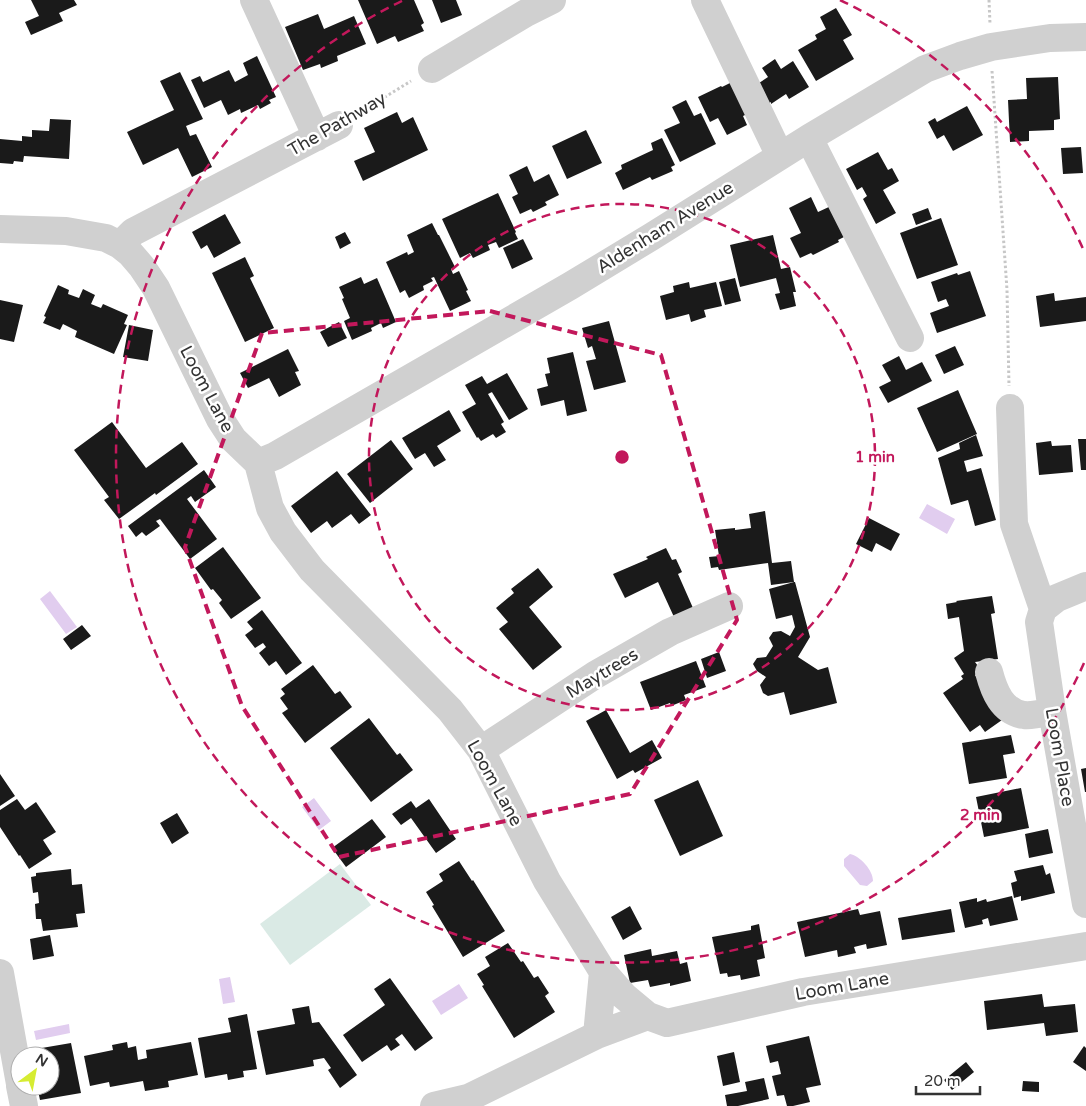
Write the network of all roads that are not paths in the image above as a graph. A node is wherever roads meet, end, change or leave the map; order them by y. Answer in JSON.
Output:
{"nodes":[{"id":1,"x":254,"y":0,"type":"edge"},
{"id":2,"x":552,"y":0,"type":"edge"},
{"id":3,"x":705,"y":0,"type":"edge"},
{"id":4,"x":1086,"y":37,"type":"edge"},
{"id":5,"x":432,"y":69,"type":"road end"},
{"id":6,"x":809,"y":138,"type":"junction"},
{"id":7,"x":780,"y":156,"type":"junction"},
{"id":8,"x":0,"y":229,"type":"edge"},
{"id":9,"x":120,"y":245,"type":"junction"},
{"id":10,"x":910,"y":338,"type":"dead end"},
{"id":11,"x":1010,"y":408,"type":"road end"},
{"id":12,"x":258,"y":463,"type":"junction"},
{"id":13,"x":1086,"y":586,"type":"edge"},
{"id":14,"x":730,"y":606,"type":"dead end"},
{"id":15,"x":1044,"y":609,"type":"junction"},
{"id":16,"x":989,"y":672,"type":"dead end"},
{"id":17,"x":1052,"y":711,"type":"junction"},
{"id":18,"x":481,"y":750,"type":"junction"},
{"id":19,"x":1086,"y":904,"type":"edge"},
{"id":20,"x":1086,"y":946,"type":"edge"},
{"id":21,"x":603,"y":972,"type":"junction"},
{"id":22,"x":0,"y":973,"type":"edge"},
{"id":23,"x":648,"y":1016,"type":"junction"},
{"id":24,"x":597,"y":1035,"type":"junction"},
{"id":25,"x":13,"y":1046,"type":"edge"},
{"id":26,"x":434,"y":1106,"type":"edge"}],
"edges":[{"from":1,"to":9,"type":"street","name":"The Pathway"},
{"from":2,"to":5,"type":"street"},
{"from":3,"to":7,"type":"street"},
{"from":4,"to":6,"type":"street","name":"Aldenham Avenue"},
{"from":6,"to":7,"type":"street","name":"Aldenham Avenue"},
{"from":6,"to":10,"type":"street"},
{"from":7,"to":12,"type":"street","name":"Aldenham Avenue"},
{"from":8,"to":9,"type":"street","name":"Loom Lane"},
{"from":9,"to":12,"type":"street","name":"Loom Lane"},
{"from":11,"to":15,"type":"street"},
{"from":12,"to":18,"type":"street","name":"Loom Lane"},
{"from":13,"to":15,"type":"street"},
{"from":14,"to":18,"type":"street","name":"Maytrees"},
{"from":15,"to":17,"type":"street","name":"Loom Place"},
{"from":16,"to":17,"type":"street"},
{"from":17,"to":19,"type":"street","name":"Loom Place"},
{"from":18,"to":21,"type":"street","name":"Loom Lane"},
{"from":20,"to":23,"type":"street","name":"Loom Lane"},
{"from":21,"to":23,"type":"street","name":"Loom Lane"},
{"from":21,"to":24,"type":"street"},
{"from":22,"to":25,"type":"street"},
{"from":23,"to":24,"type":"street"},
{"from":24,"to":26,"type":"street"}]}
